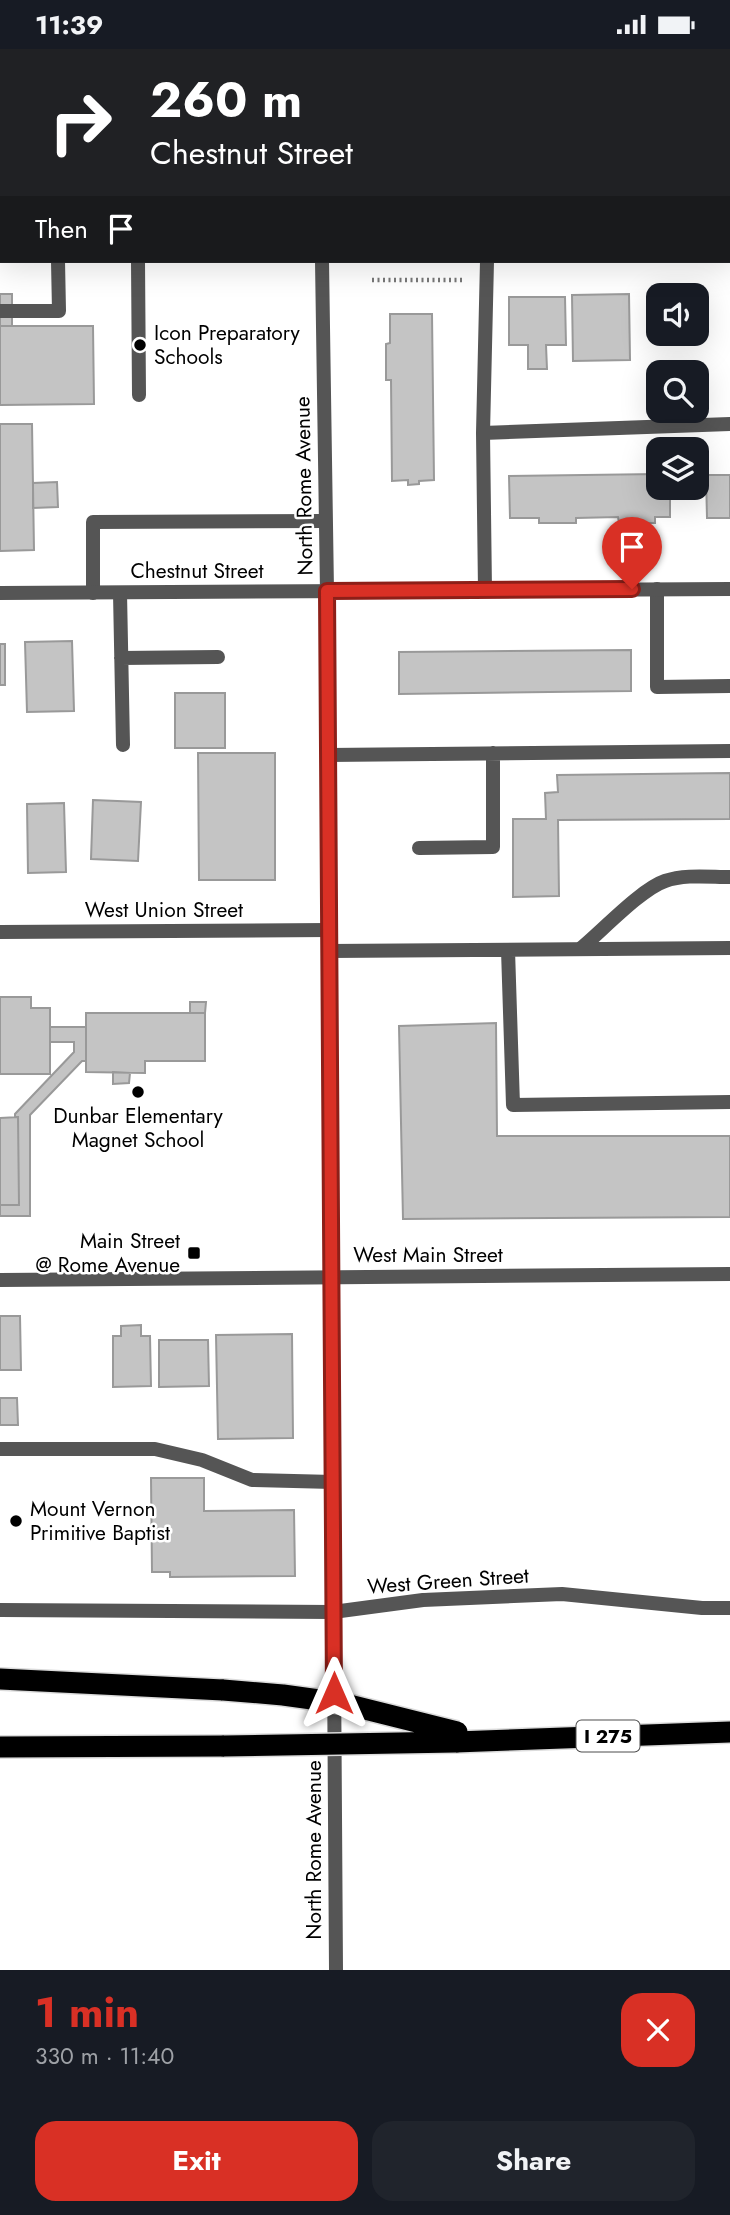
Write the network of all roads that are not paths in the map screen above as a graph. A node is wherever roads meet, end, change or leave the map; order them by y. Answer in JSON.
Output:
{"nodes":[{"id":1,"x":58,"y":263,"type":"edge"},
{"id":2,"x":138,"y":263,"type":"edge"},
{"id":3,"x":322,"y":263,"type":"edge"},
{"id":4,"x":487,"y":263,"type":"edge"},
{"id":5,"x":0,"y":311,"type":"edge"},
{"id":6,"x":139,"y":394,"type":"dead end"},
{"id":7,"x":730,"y":424,"type":"edge"},
{"id":8,"x":483,"y":433,"type":"junction"},
{"id":9,"x":325,"y":521,"type":"junction"},
{"id":10,"x":657,"y":589,"type":"junction"},
{"id":11,"x":730,"y":589,"type":"edge"},
{"id":12,"x":485,"y":590,"type":"junction"},
{"id":13,"x":327,"y":591,"type":"junction"},
{"id":14,"x":0,"y":593,"type":"edge"},
{"id":15,"x":93,"y":593,"type":"junction"},
{"id":16,"x":120,"y":593,"type":"junction"},
{"id":17,"x":218,"y":657,"type":"dead end"},
{"id":18,"x":121,"y":658,"type":"junction"},
{"id":19,"x":730,"y":686,"type":"edge"},
{"id":20,"x":122,"y":745,"type":"dead end"},
{"id":21,"x":730,"y":751,"type":"edge"},
{"id":22,"x":492,"y":753,"type":"junction"},
{"id":23,"x":328,"y":755,"type":"junction"},
{"id":24,"x":419,"y":848,"type":"dead end"},
{"id":25,"x":730,"y":877,"type":"edge"},
{"id":26,"x":329,"y":930,"type":"junction"},
{"id":27,"x":0,"y":933,"type":"edge"},
{"id":28,"x":730,"y":948,"type":"edge"},
{"id":29,"x":580,"y":949,"type":"junction"},
{"id":30,"x":508,"y":950,"type":"junction"},
{"id":31,"x":330,"y":951,"type":"junction"},
{"id":32,"x":730,"y":1103,"type":"edge"},
{"id":33,"x":730,"y":1275,"type":"edge"},
{"id":34,"x":331,"y":1277,"type":"junction"},
{"id":35,"x":0,"y":1280,"type":"edge"},
{"id":36,"x":0,"y":1449,"type":"edge"},
{"id":37,"x":333,"y":1482,"type":"junction"},
{"id":38,"x":730,"y":1608,"type":"edge"},
{"id":39,"x":0,"y":1610,"type":"edge"},
{"id":40,"x":334,"y":1612,"type":"junction"},
{"id":41,"x":0,"y":1679,"type":"edge"},
{"id":42,"x":730,"y":1732,"type":"edge"},
{"id":43,"x":457,"y":1737,"type":"junction"},
{"id":44,"x":0,"y":1747,"type":"edge"},
{"id":45,"x":336,"y":1970,"type":"edge"}],
"edges":[{"from":1,"to":5,"type":"street"},
{"from":2,"to":6,"type":"street"},
{"from":3,"to":9,"type":"street","name":"North Rome Avenue"},
{"from":4,"to":8,"type":"street"},
{"from":7,"to":8,"type":"street"},
{"from":8,"to":12,"type":"street"},
{"from":9,"to":13,"type":"street","name":"North Rome Avenue"},
{"from":9,"to":15,"type":"street"},
{"from":10,"to":11,"type":"street","name":"Chestnut Street"},
{"from":10,"to":12,"type":"street","name":"Chestnut Street"},
{"from":10,"to":19,"type":"street"},
{"from":12,"to":13,"type":"street","name":"Chestnut Street"},
{"from":13,"to":16,"type":"street","name":"Chestnut Street"},
{"from":13,"to":23,"type":"street","name":"North Rome Avenue"},
{"from":14,"to":15,"type":"street","name":"Chestnut Street"},
{"from":15,"to":16,"type":"street","name":"Chestnut Street"},
{"from":16,"to":18,"type":"street"},
{"from":17,"to":18,"type":"street"},
{"from":18,"to":20,"type":"street"},
{"from":21,"to":22,"type":"street"},
{"from":22,"to":23,"type":"street"},
{"from":22,"to":24,"type":"street"},
{"from":23,"to":26,"type":"street","name":"North Rome Avenue"},
{"from":25,"to":29,"type":"street"},
{"from":26,"to":27,"type":"street","name":"West Union Street"},
{"from":26,"to":31,"type":"street","name":"North Rome Avenue"},
{"from":28,"to":29,"type":"street"},
{"from":29,"to":30,"type":"street"},
{"from":30,"to":31,"type":"street"},
{"from":30,"to":32,"type":"street"},
{"from":31,"to":34,"type":"street","name":"North Rome Avenue"},
{"from":33,"to":34,"type":"street","name":"West Main Street"},
{"from":34,"to":35,"type":"street","name":"West Main Street"},
{"from":34,"to":37,"type":"street","name":"North Rome Avenue"},
{"from":36,"to":37,"type":"street"},
{"from":37,"to":40,"type":"street","name":"North Rome Avenue"},
{"from":38,"to":40,"type":"street","name":"West Green Street"},
{"from":39,"to":40,"type":"street","name":"West Green Street"},
{"from":40,"to":45,"type":"street","name":"North Rome Avenue"},
{"from":41,"to":43,"type":"highway","bridge":true},
{"from":42,"to":43,"type":"highway","number":"I 275"},
{"from":43,"to":44,"type":"highway","number":"I 275","bridge":true}]}
